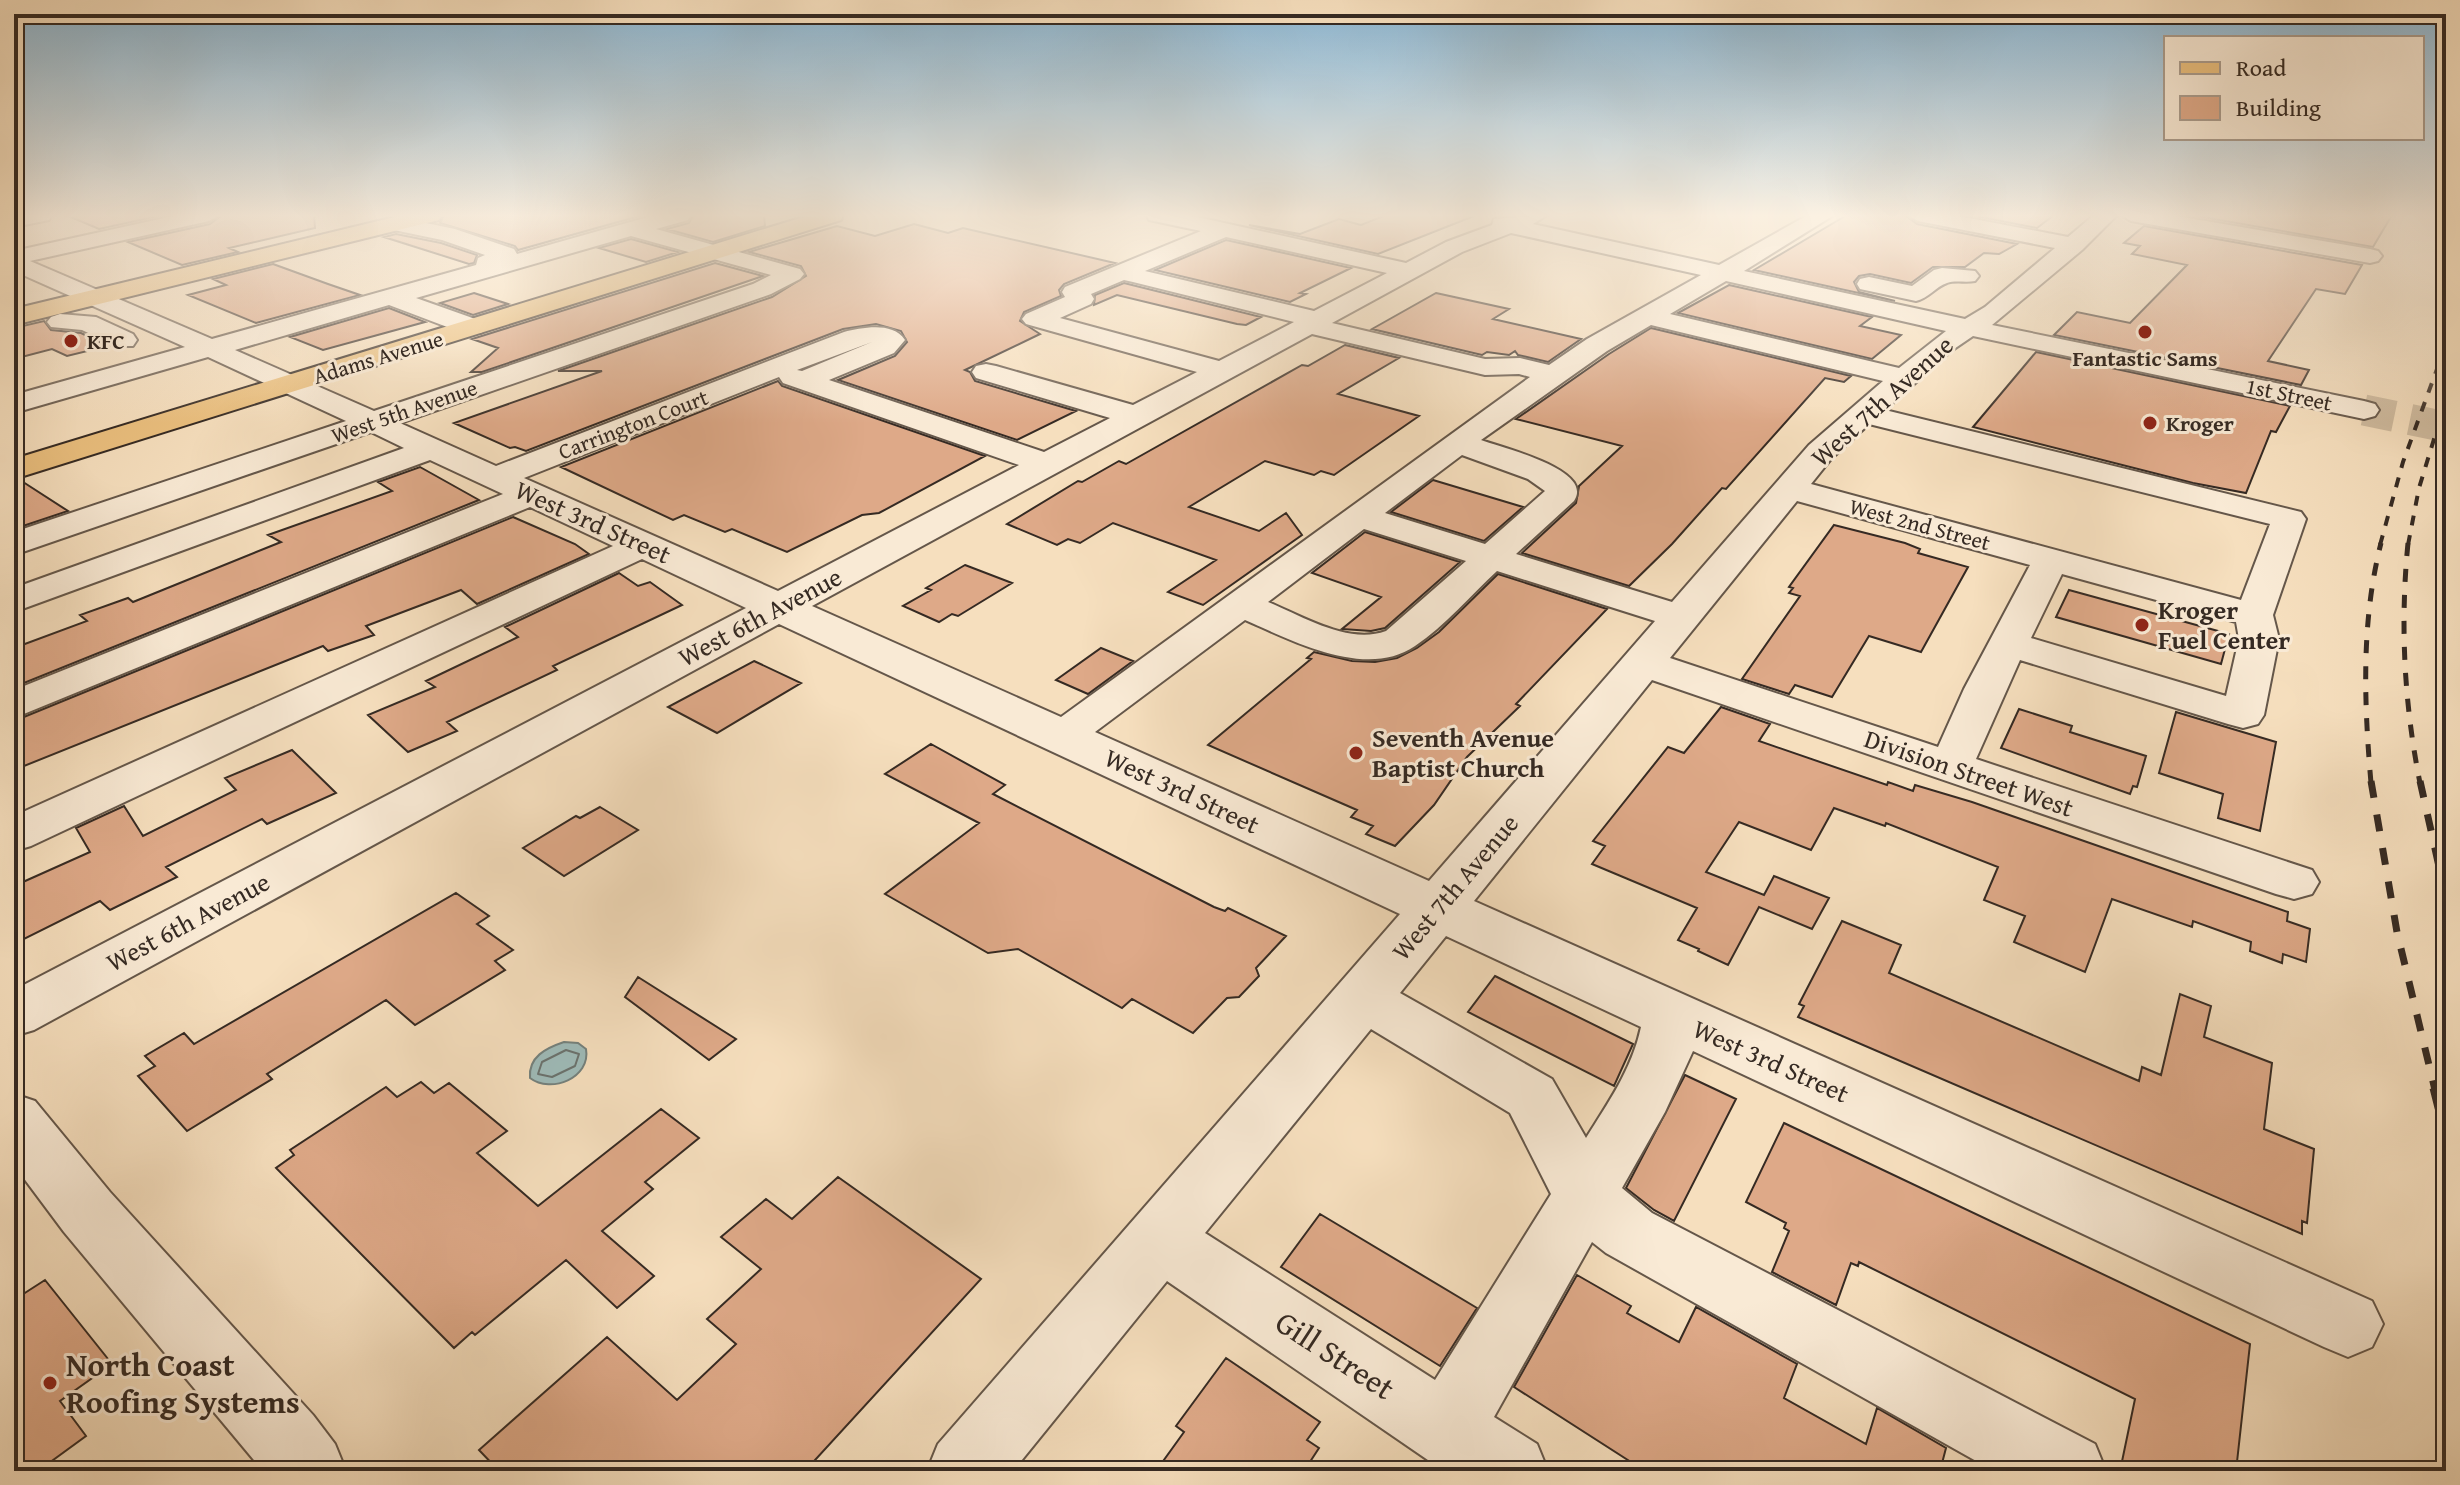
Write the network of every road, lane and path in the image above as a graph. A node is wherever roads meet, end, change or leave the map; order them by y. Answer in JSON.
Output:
{"nodes":[{"id":1,"x":64,"y":284,"type":"edge"},
{"id":2,"x":150,"y":284,"type":"edge"},
{"id":3,"x":435,"y":284,"type":"edge"},
{"id":4,"x":610,"y":284,"type":"edge"},
{"id":5,"x":771,"y":284,"type":"edge"},
{"id":6,"x":1093,"y":284,"type":"edge"},
{"id":7,"x":1168,"y":284,"type":"edge"},
{"id":8,"x":1386,"y":284,"type":"edge"},
{"id":9,"x":1703,"y":284,"type":"edge"},
{"id":10,"x":1773,"y":284,"type":"edge"},
{"id":11,"x":1861,"y":284,"type":"edge"},
{"id":12,"x":1869,"y":284,"type":"edge"},
{"id":13,"x":1929,"y":284,"type":"edge"},
{"id":14,"x":1968,"y":284,"type":"edge"},
{"id":15,"x":2006,"y":284,"type":"edge"},
{"id":16,"x":2027,"y":284,"type":"edge"},
{"id":17,"x":2023,"y":288,"type":"junction"},
{"id":18,"x":1916,"y":294,"type":"junction"},
{"id":19,"x":390,"y":297,"type":"junction"},
{"id":20,"x":94,"y":298,"type":"junction"},
{"id":21,"x":1839,"y":299,"type":"junction"},
{"id":22,"x":1971,"y":309,"type":"junction"},
{"id":23,"x":1892,"y":311,"type":"junction"},
{"id":24,"x":1648,"y":316,"type":"junction"},
{"id":25,"x":14,"y":317,"type":"edge"},
{"id":26,"x":60,"y":322,"type":"dead end"},
{"id":27,"x":1313,"y":323,"type":"junction"},
{"id":28,"x":472,"y":327,"type":"junction"},
{"id":29,"x":210,"y":348,"type":"junction"},
{"id":30,"x":122,"y":355,"type":"dead end"},
{"id":31,"x":772,"y":369,"type":"junction"},
{"id":32,"x":1224,"y":371,"type":"junction"},
{"id":33,"x":986,"y":372,"type":"dead end"},
{"id":34,"x":1554,"y":375,"type":"junction"},
{"id":35,"x":1902,"y":377,"type":"junction"},
{"id":36,"x":804,"y":380,"type":"junction"},
{"id":37,"x":288,"y":384,"type":"junction"},
{"id":38,"x":14,"y":404,"type":"edge"},
{"id":39,"x":2364,"y":410,"type":"tunnel mouth"},
{"id":40,"x":1861,"y":413,"type":"junction"},
{"id":41,"x":1137,"y":416,"type":"junction"},
{"id":42,"x":371,"y":421,"type":"junction"},
{"id":43,"x":1460,"y":443,"type":"junction"},
{"id":44,"x":431,"y":449,"type":"junction"},
{"id":45,"x":1048,"y":464,"type":"junction"},
{"id":46,"x":14,"y":469,"type":"edge"},
{"id":47,"x":494,"y":478,"type":"junction"},
{"id":48,"x":1788,"y":488,"type":"junction"},
{"id":49,"x":532,"y":494,"type":"junction"},
{"id":50,"x":1359,"y":516,"type":"junction"},
{"id":51,"x":14,"y":544,"type":"edge"},
{"id":52,"x":644,"y":545,"type":"junction"},
{"id":53,"x":1491,"y":557,"type":"junction"},
{"id":54,"x":2051,"y":560,"type":"junction"},
{"id":55,"x":14,"y":601,"type":"edge"},
{"id":56,"x":1240,"y":604,"type":"junction"},
{"id":57,"x":778,"y":607,"type":"junction"},
{"id":58,"x":2254,"y":615,"type":"junction"},
{"id":59,"x":1681,"y":617,"type":"junction"},
{"id":60,"x":2008,"y":644,"type":"junction"},
{"id":61,"x":1643,"y":663,"type":"junction"},
{"id":62,"x":14,"y":705,"type":"edge"},
{"id":63,"x":1063,"y":736,"type":"junction"},
{"id":64,"x":1950,"y":766,"type":"junction"},
{"id":65,"x":14,"y":835,"type":"edge"},
{"id":66,"x":2294,"y":882,"type":"dead end"},
{"id":67,"x":1438,"y":908,"type":"junction"},
{"id":68,"x":1362,"y":997,"type":"junction"},
{"id":69,"x":14,"y":1015,"type":"edge"},
{"id":70,"x":1672,"y":1015,"type":"junction"},
{"id":71,"x":14,"y":1119,"type":"edge"},
{"id":72,"x":1584,"y":1195,"type":"junction"},
{"id":73,"x":1159,"y":1239,"type":"junction"},
{"id":74,"x":2348,"y":1324,"type":"dead end"},
{"id":75,"x":1447,"y":1429,"type":"junction"},
{"id":76,"x":308,"y":1471,"type":"edge"},
{"id":77,"x":965,"y":1471,"type":"edge"},
{"id":78,"x":1510,"y":1471,"type":"edge"},
{"id":79,"x":2068,"y":1471,"type":"edge"}],
"edges":[{"from":1,"to":20,"type":"street","name":"West 3rd Street"},
{"from":2,"to":20,"type":"main road"},
{"from":3,"to":19,"type":"street"},
{"from":4,"to":28,"type":"main road","name":"Adams Avenue"},
{"from":5,"to":42,"type":"street","name":"West 5th Avenue"},
{"from":6,"to":32,"type":"street"},
{"from":7,"to":27,"type":"street"},
{"from":8,"to":27,"type":"street","name":"West 6th Avenue"},
{"from":9,"to":24,"type":"street"},
{"from":10,"to":21,"type":"street","name":"1st Street"},
{"from":11,"to":21,"type":"street"},
{"from":12,"to":18,"type":"street"},
{"from":13,"to":18,"type":"street"},
{"from":14,"to":22,"type":"street"},
{"from":15,"to":17,"type":"street"},
{"from":16,"to":17,"type":"street"},
{"from":17,"to":22,"type":"street"},
{"from":18,"to":22,"type":"street"},
{"from":18,"to":23,"type":"street"},
{"from":19,"to":28,"type":"street"},
{"from":19,"to":29,"type":"street"},
{"from":20,"to":25,"type":"main road"},
{"from":20,"to":29,"type":"street","name":"West 3rd Street"},
{"from":21,"to":23,"type":"street","name":"1st Street"},
{"from":22,"to":23,"type":"street","name":"1st Street"},
{"from":22,"to":35,"type":"street","name":"West 7th Avenue"},
{"from":22,"to":39,"type":"street","name":"1st Street"},
{"from":24,"to":34,"type":"street"},
{"from":24,"to":35,"type":"street"},
{"from":26,"to":30,"type":"street"},
{"from":27,"to":32,"type":"street","name":"West 6th Avenue"},
{"from":27,"to":34,"type":"street"},
{"from":28,"to":37,"type":"main road","name":"Adams Avenue"},
{"from":29,"to":37,"type":"street","name":"West 3rd Street"},
{"from":29,"to":38,"type":"street"},
{"from":31,"to":36,"type":"street"},
{"from":31,"to":36,"type":"street","name":"Carrington Court"},
{"from":31,"to":47,"type":"street","name":"Carrington Court"},
{"from":32,"to":41,"type":"street","name":"West 6th Avenue"},
{"from":33,"to":41,"type":"street"},
{"from":34,"to":43,"type":"street"},
{"from":35,"to":40,"type":"street","name":"West 7th Avenue"},
{"from":36,"to":45,"type":"street"},
{"from":37,"to":42,"type":"street","name":"West 3rd Street"},
{"from":37,"to":46,"type":"main road","name":"Adams Avenue"},
{"from":40,"to":48,"type":"street","name":"West 7th Avenue"},
{"from":40,"to":58,"type":"street"},
{"from":41,"to":45,"type":"street","name":"West 6th Avenue"},
{"from":42,"to":44,"type":"street","name":"West 3rd Street"},
{"from":42,"to":51,"type":"street","name":"West 5th Avenue"},
{"from":43,"to":50,"type":"street"},
{"from":43,"to":53,"type":"street"},
{"from":44,"to":47,"type":"street","name":"West 3rd Street"},
{"from":44,"to":55,"type":"street"},
{"from":45,"to":57,"type":"street","name":"West 6th Avenue"},
{"from":47,"to":49,"type":"street","name":"West 3rd Street"},
{"from":48,"to":54,"type":"street","name":"West 2nd Street"},
{"from":48,"to":59,"type":"street","name":"West 7th Avenue"},
{"from":49,"to":52,"type":"street","name":"West 3rd Street"},
{"from":49,"to":62,"type":"street"},
{"from":50,"to":53,"type":"street"},
{"from":50,"to":56,"type":"street"},
{"from":52,"to":57,"type":"street","name":"West 3rd Street"},
{"from":52,"to":65,"type":"street"},
{"from":53,"to":56,"type":"street"},
{"from":53,"to":59,"type":"street"},
{"from":54,"to":58,"type":"street","name":"West 2nd Street"},
{"from":54,"to":60,"type":"street"},
{"from":56,"to":63,"type":"street"},
{"from":57,"to":63,"type":"street","name":"West 3rd Street"},
{"from":57,"to":69,"type":"street","name":"West 6th Avenue"},
{"from":58,"to":60,"type":"street"},
{"from":59,"to":61,"type":"street","name":"West 7th Avenue"},
{"from":60,"to":64,"type":"street"},
{"from":61,"to":64,"type":"street","name":"Division Street West"},
{"from":61,"to":67,"type":"street","name":"West 7th Avenue"},
{"from":63,"to":67,"type":"street","name":"West 3rd Street"},
{"from":64,"to":66,"type":"street","name":"Division Street West"},
{"from":67,"to":68,"type":"street","name":"West 7th Avenue"},
{"from":67,"to":70,"type":"street","name":"West 3rd Street"},
{"from":68,"to":72,"type":"street"},
{"from":68,"to":73,"type":"street","name":"West 7th Avenue"},
{"from":70,"to":72,"type":"street"},
{"from":70,"to":74,"type":"street","name":"West 3rd Street"},
{"from":71,"to":76,"type":"street"},
{"from":72,"to":75,"type":"street"},
{"from":72,"to":79,"type":"street"},
{"from":73,"to":75,"type":"street","name":"Gill Street"},
{"from":73,"to":77,"type":"street","name":"West 7th Avenue"},
{"from":75,"to":78,"type":"street","name":"Gill Street"}]}
